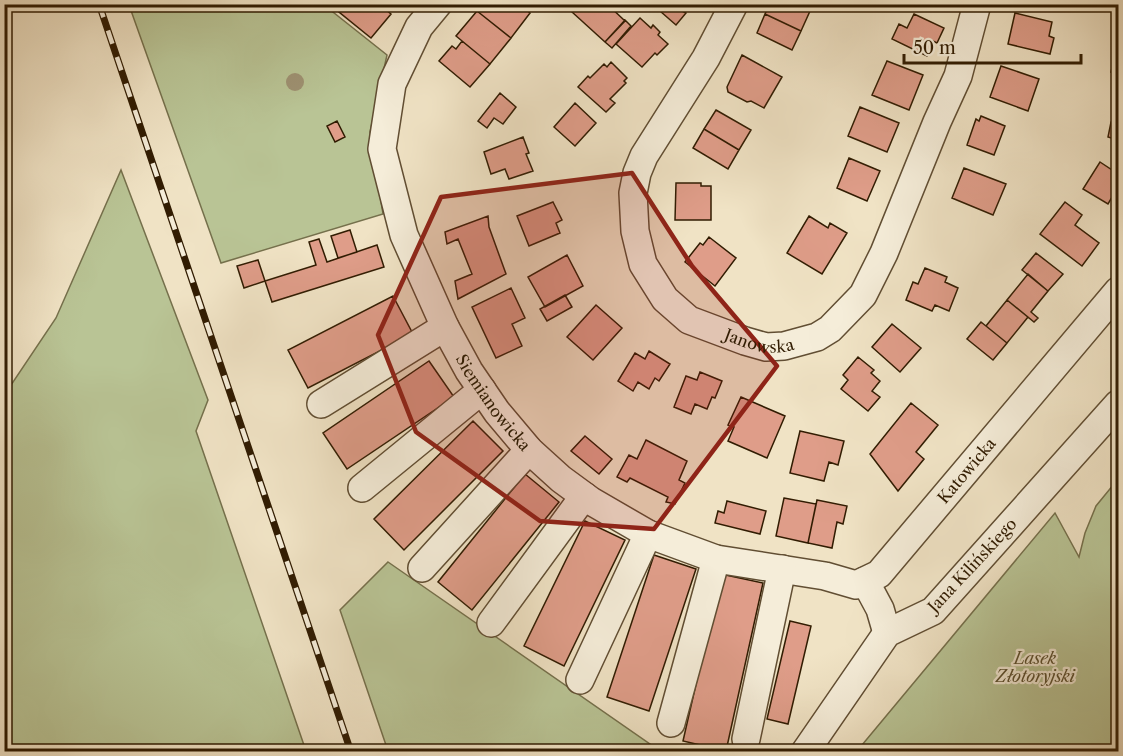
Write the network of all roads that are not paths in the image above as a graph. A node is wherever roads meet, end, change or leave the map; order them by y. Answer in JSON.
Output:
{"nodes":[{"id":1,"x":438,"y":4,"type":"edge"},
{"id":2,"x":734,"y":4,"type":"edge"},
{"id":3,"x":977,"y":4,"type":"edge"},
{"id":4,"x":1119,"y":291,"type":"edge"},
{"id":5,"x":445,"y":327,"type":"junction"},
{"id":6,"x":482,"y":390,"type":"junction"},
{"id":7,"x":321,"y":404,"type":"dead end"},
{"id":8,"x":1119,"y":404,"type":"edge"},
{"id":9,"x":529,"y":450,"type":"junction"},
{"id":10,"x":362,"y":488,"type":"dead end"},
{"id":11,"x":584,"y":496,"type":"junction"},
{"id":12,"x":648,"y":534,"type":"junction"},
{"id":13,"x":716,"y":559,"type":"junction"},
{"id":14,"x":422,"y":568,"type":"dead end"},
{"id":15,"x":782,"y":569,"type":"junction"},
{"id":16,"x":865,"y":581,"type":"junction"},
{"id":17,"x":491,"y":623,"type":"dead end"},
{"id":18,"x":887,"y":633,"type":"junction"},
{"id":19,"x":580,"y":680,"type":"dead end"},
{"id":20,"x":671,"y":723,"type":"dead end"},
{"id":21,"x":746,"y":739,"type":"dead end"},
{"id":22,"x":805,"y":752,"type":"edge"}],
"edges":[{"from":1,"to":5,"type":"street","name":"Siemianowicka"},
{"from":2,"to":3,"type":"street","name":"Janowska"},
{"from":4,"to":16,"type":"street","name":"Katowicka"},
{"from":5,"to":6,"type":"street","name":"Siemianowicka"},
{"from":5,"to":7,"type":"street"},
{"from":6,"to":9,"type":"street","name":"Siemianowicka"},
{"from":6,"to":10,"type":"street"},
{"from":8,"to":18,"type":"street","name":"Jana Kilińskiego"},
{"from":9,"to":11,"type":"street","name":"Siemianowicka"},
{"from":9,"to":14,"type":"street"},
{"from":11,"to":12,"type":"street","name":"Siemianowicka"},
{"from":11,"to":17,"type":"street"},
{"from":12,"to":13,"type":"street","name":"Siemianowicka"},
{"from":12,"to":19,"type":"street"},
{"from":13,"to":15,"type":"street","name":"Siemianowicka"},
{"from":13,"to":20,"type":"street"},
{"from":15,"to":16,"type":"street"},
{"from":15,"to":21,"type":"street"},
{"from":16,"to":18,"type":"street"},
{"from":18,"to":22,"type":"street","name":"Jana Kilińskiego"}]}
